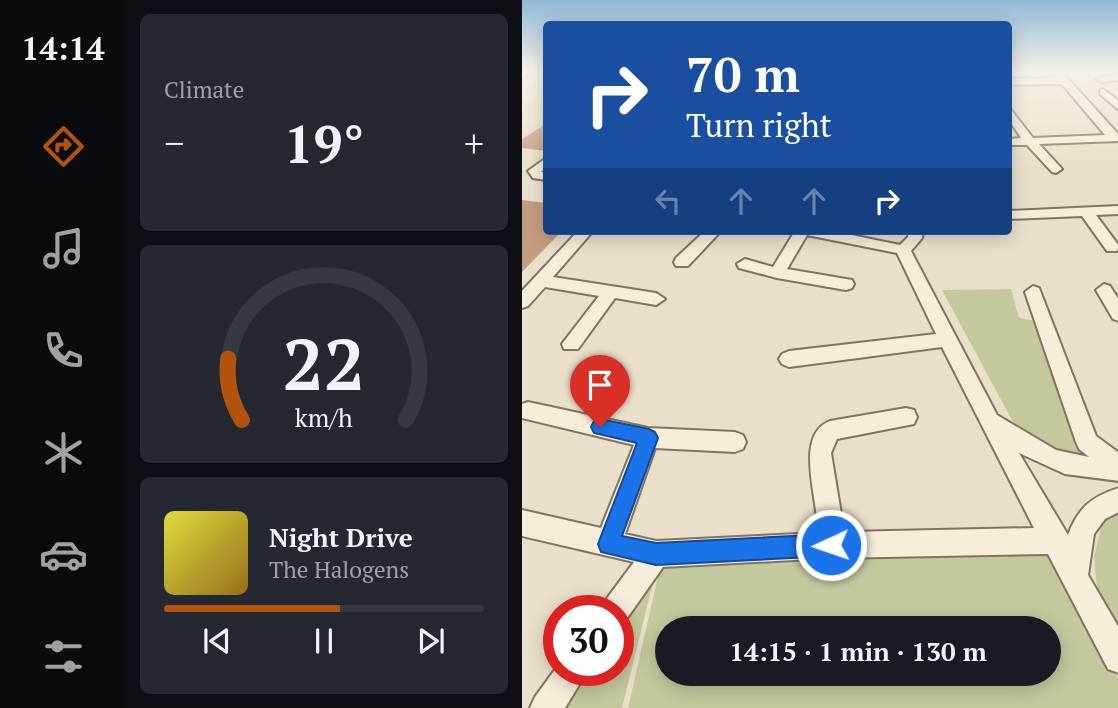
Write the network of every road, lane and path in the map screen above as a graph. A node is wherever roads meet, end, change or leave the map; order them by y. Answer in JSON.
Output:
{"nodes":[{"id":1,"x":1085,"y":104,"type":"edge"},
{"id":2,"x":1012,"y":115,"type":"edge"},
{"id":3,"x":1116,"y":138,"type":"edge"},
{"id":4,"x":1032,"y":141,"type":"junction"},
{"id":5,"x":1012,"y":142,"type":"edge"},
{"id":6,"x":543,"y":156,"type":"edge"},
{"id":7,"x":543,"y":164,"type":"edge"},
{"id":8,"x":1056,"y":169,"type":"dead end"},
{"id":9,"x":522,"y":170,"type":"edge"},
{"id":10,"x":543,"y":176,"type":"edge"},
{"id":11,"x":522,"y":183,"type":"edge"},
{"id":12,"x":543,"y":186,"type":"edge"},
{"id":13,"x":1119,"y":210,"type":"edge"},
{"id":14,"x":1086,"y":212,"type":"junction"},
{"id":15,"x":1012,"y":215,"type":"edge"},
{"id":16,"x":582,"y":235,"type":"edge"},
{"id":17,"x":710,"y":235,"type":"edge"},
{"id":18,"x":800,"y":235,"type":"edge"},
{"id":19,"x":854,"y":235,"type":"edge"},
{"id":20,"x":910,"y":240,"type":"edge"},
{"id":21,"x":1112,"y":248,"type":"dead end"},
{"id":22,"x":682,"y":262,"type":"dead end"},
{"id":23,"x":745,"y":264,"type":"dead end"},
{"id":24,"x":778,"y":273,"type":"junction"},
{"id":25,"x":541,"y":281,"type":"junction"},
{"id":26,"x":846,"y":284,"type":"dead end"},
{"id":27,"x":1104,"y":290,"type":"dead end"},
{"id":28,"x":611,"y":292,"type":"junction"},
{"id":29,"x":1033,"y":292,"type":"dead end"},
{"id":30,"x":656,"y":299,"type":"dead end"},
{"id":31,"x":522,"y":302,"type":"edge"},
{"id":32,"x":1119,"y":315,"type":"edge"},
{"id":33,"x":948,"y":339,"type":"junction"},
{"id":34,"x":571,"y":344,"type":"dead end"},
{"id":35,"x":789,"y":359,"type":"dead end"},
{"id":36,"x":528,"y":411,"type":"dead end"},
{"id":37,"x":906,"y":417,"type":"dead end"},
{"id":38,"x":989,"y":421,"type":"junction"},
{"id":39,"x":649,"y":438,"type":"junction"},
{"id":40,"x":735,"y":442,"type":"dead end"},
{"id":41,"x":1119,"y":468,"type":"edge"},
{"id":42,"x":1119,"y":500,"type":"edge"},
{"id":43,"x":522,"y":523,"type":"edge"},
{"id":44,"x":1057,"y":541,"type":"junction"},
{"id":45,"x":608,"y":544,"type":"junction"},
{"id":46,"x":831,"y":545,"type":"junction"},
{"id":47,"x":656,"y":554,"type":"junction"},
{"id":48,"x":1075,"y":575,"type":"junction"},
{"id":49,"x":627,"y":595,"type":"edge"},
{"id":50,"x":1119,"y":658,"type":"edge"},
{"id":51,"x":562,"y":686,"type":"edge"},
{"id":52,"x":546,"y":708,"type":"edge"}],
"edges":[{"from":1,"to":3,"type":"street"},
{"from":2,"to":4,"type":"street"},
{"from":3,"to":4,"type":"street"},
{"from":4,"to":5,"type":"street"},
{"from":4,"to":8,"type":"street"},
{"from":6,"to":9,"type":"street"},
{"from":7,"to":10,"type":"street"},
{"from":11,"to":12,"type":"street"},
{"from":13,"to":14,"type":"street"},
{"from":14,"to":15,"type":"street"},
{"from":14,"to":21,"type":"street"},
{"from":16,"to":25,"type":"street"},
{"from":17,"to":22,"type":"street"},
{"from":18,"to":24,"type":"street"},
{"from":19,"to":20,"type":"street"},
{"from":20,"to":33,"type":"street"},
{"from":23,"to":24,"type":"street"},
{"from":24,"to":26,"type":"street"},
{"from":25,"to":28,"type":"street"},
{"from":25,"to":31,"type":"street"},
{"from":27,"to":32,"type":"street"},
{"from":28,"to":30,"type":"street"},
{"from":28,"to":34,"type":"street"},
{"from":29,"to":41,"type":"street"},
{"from":33,"to":35,"type":"street"},
{"from":33,"to":38,"type":"street"},
{"from":36,"to":39,"type":"street"},
{"from":37,"to":46,"type":"street"},
{"from":38,"to":41,"type":"street"},
{"from":38,"to":44,"type":"street"},
{"from":39,"to":40,"type":"street"},
{"from":39,"to":45,"type":"street"},
{"from":42,"to":48,"type":"street"},
{"from":43,"to":45,"type":"street"},
{"from":44,"to":46,"type":"street"},
{"from":44,"to":48,"type":"street"},
{"from":45,"to":47,"type":"street"},
{"from":46,"to":47,"type":"street"},
{"from":47,"to":49,"type":"street"},
{"from":48,"to":50,"type":"street"},
{"from":51,"to":52,"type":"street"}]}
